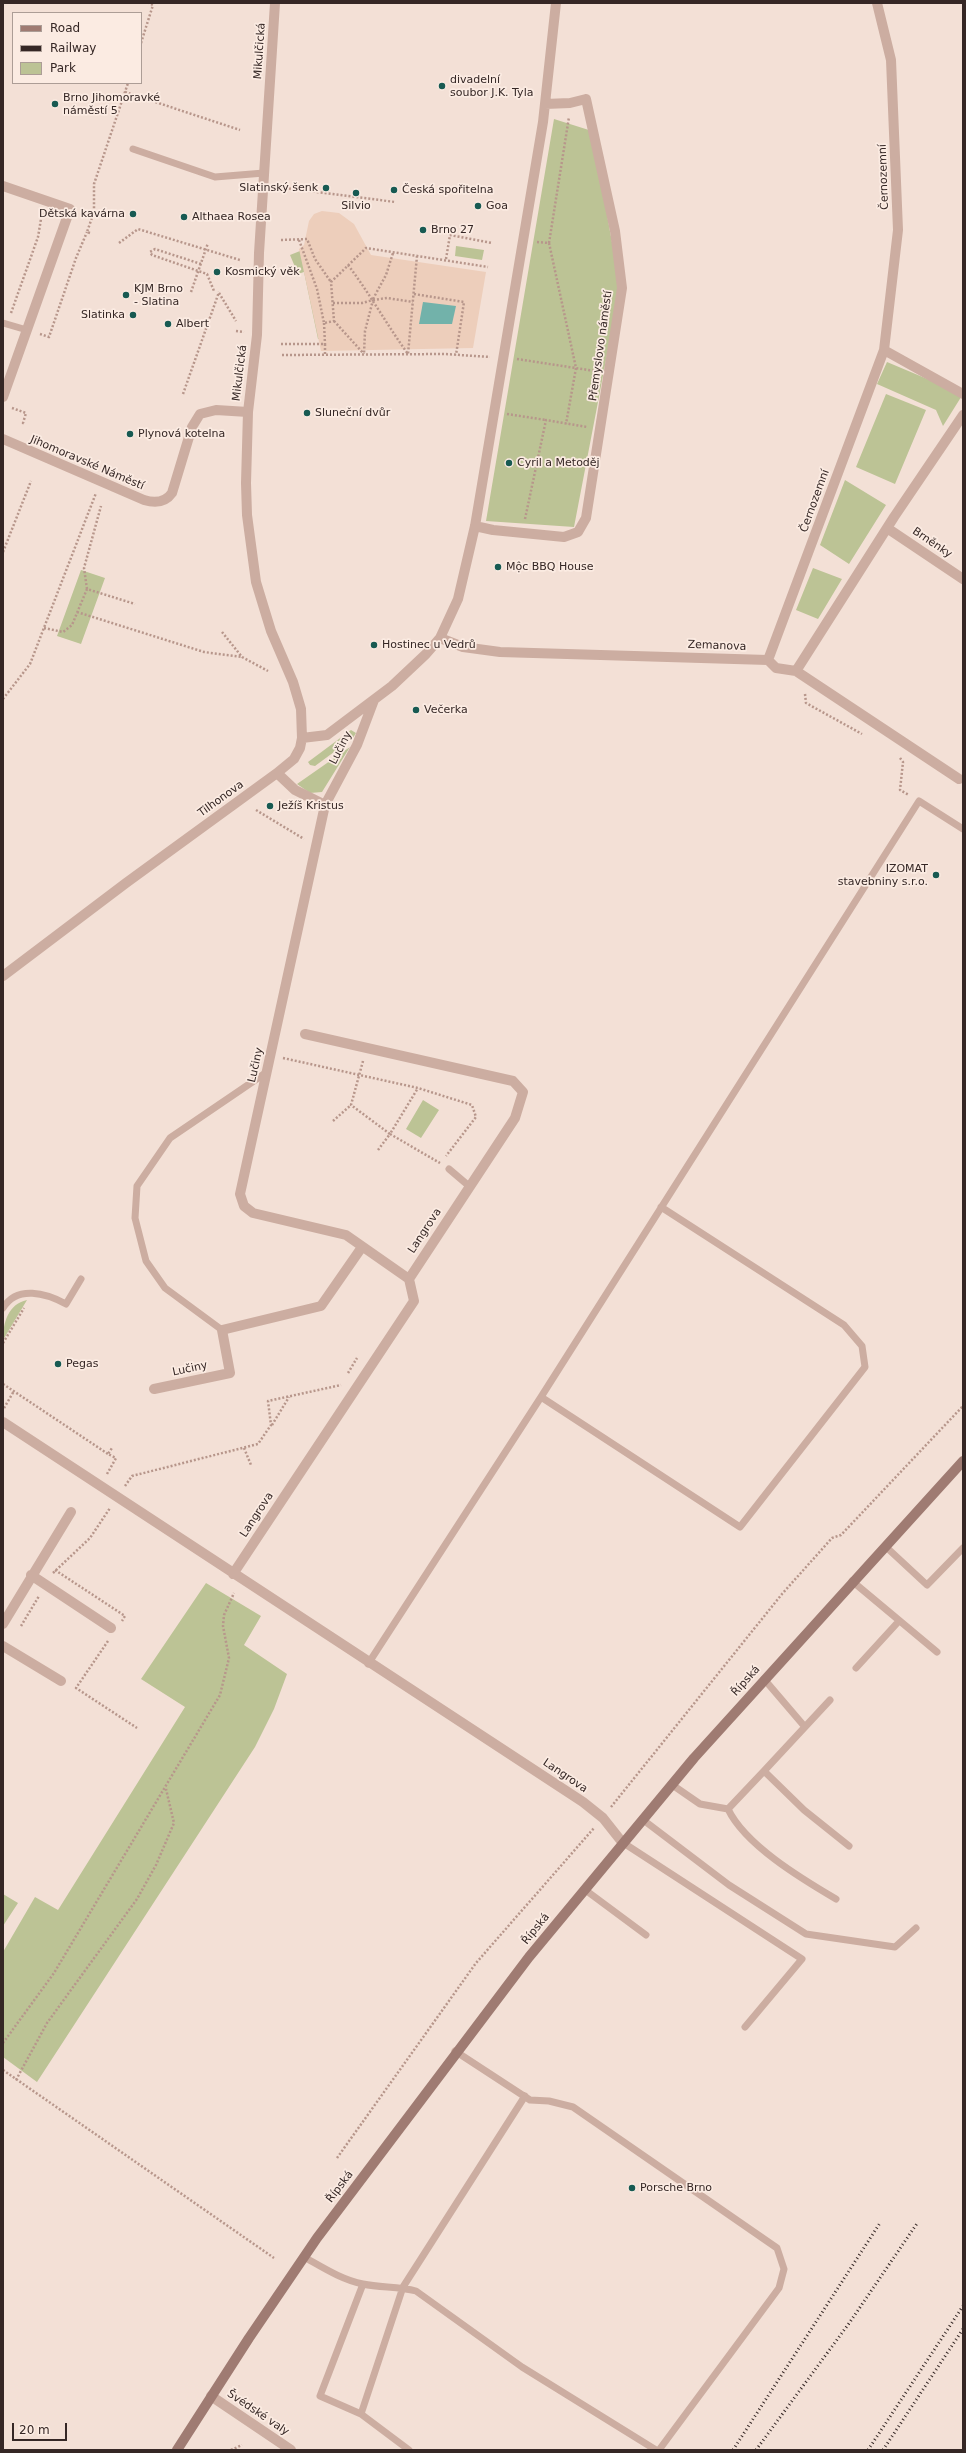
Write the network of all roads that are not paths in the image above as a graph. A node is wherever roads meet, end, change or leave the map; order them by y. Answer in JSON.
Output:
{"nodes":[{"id":1,"x":275,"y":3,"type":"edge"},
{"id":2,"x":556,"y":3,"type":"edge"},
{"id":3,"x":877,"y":3,"type":"edge"},
{"id":4,"x":546,"y":104,"type":"junction"},
{"id":5,"x":133,"y":149,"type":"dead end"},
{"id":6,"x":264,"y":173,"type":"junction"},
{"id":7,"x":3,"y":186,"type":"edge"},
{"id":8,"x":5,"y":323,"type":"edge"},
{"id":9,"x":27,"y":330,"type":"junction"},
{"id":10,"x":884,"y":350,"type":"junction"},
{"id":11,"x":963,"y":394,"type":"edge"},
{"id":12,"x":3,"y":397,"type":"edge"},
{"id":13,"x":248,"y":412,"type":"junction"},
{"id":14,"x":963,"y":415,"type":"edge"},
{"id":15,"x":3,"y":439,"type":"edge"},
{"id":16,"x":475,"y":526,"type":"junction"},
{"id":17,"x":887,"y":528,"type":"junction"},
{"id":18,"x":963,"y":579,"type":"edge"},
{"id":19,"x":440,"y":638,"type":"junction"},
{"id":20,"x":768,"y":660,"type":"junction"},
{"id":21,"x":796,"y":670,"type":"junction"},
{"id":22,"x":374,"y":700,"type":"junction"},
{"id":23,"x":302,"y":738,"type":"junction"},
{"id":24,"x":277,"y":773,"type":"junction"},
{"id":25,"x":959,"y":779,"type":"dead end"},
{"id":26,"x":325,"y":805,"type":"junction"},
{"id":27,"x":963,"y":829,"type":"edge"},
{"id":28,"x":3,"y":976,"type":"edge"},
{"id":29,"x":305,"y":1034,"type":"dead end"},
{"id":30,"x":267,"y":1072,"type":"junction"},
{"id":31,"x":449,"y":1170,"type":"dead end"},
{"id":32,"x":469,"y":1186,"type":"junction"},
{"id":33,"x":661,"y":1207,"type":"junction"},
{"id":34,"x":362,"y":1248,"type":"junction"},
{"id":35,"x":81,"y":1279,"type":"dead end"},
{"id":36,"x":409,"y":1279,"type":"junction"},
{"id":37,"x":3,"y":1308,"type":"edge"},
{"id":38,"x":222,"y":1330,"type":"junction"},
{"id":39,"x":154,"y":1389,"type":"dead end"},
{"id":40,"x":541,"y":1397,"type":"junction"},
{"id":41,"x":3,"y":1422,"type":"edge"},
{"id":42,"x":963,"y":1461,"type":"edge"},
{"id":43,"x":71,"y":1512,"type":"dead end"},
{"id":44,"x":885,"y":1546,"type":"junction"},
{"id":45,"x":963,"y":1548,"type":"edge"},
{"id":46,"x":233,"y":1574,"type":"junction"},
{"id":47,"x":31,"y":1575,"type":"junction"},
{"id":48,"x":852,"y":1582,"type":"junction"},
{"id":49,"x":7,"y":1610,"type":"edge"},
{"id":50,"x":898,"y":1621,"type":"junction"},
{"id":51,"x":3,"y":1624,"type":"edge"},
{"id":52,"x":113,"y":1630,"type":"road end"},
{"id":53,"x":3,"y":1646,"type":"edge"},
{"id":54,"x":937,"y":1652,"type":"dead end"},
{"id":55,"x":368,"y":1664,"type":"junction"},
{"id":56,"x":856,"y":1668,"type":"dead end"},
{"id":57,"x":764,"y":1679,"type":"junction"},
{"id":58,"x":61,"y":1681,"type":"dead end"},
{"id":59,"x":830,"y":1700,"type":"dead end"},
{"id":60,"x":805,"y":1727,"type":"junction"},
{"id":61,"x":764,"y":1771,"type":"junction"},
{"id":62,"x":671,"y":1784,"type":"junction"},
{"id":63,"x":728,"y":1809,"type":"junction"},
{"id":64,"x":642,"y":1819,"type":"junction"},
{"id":65,"x":622,"y":1842,"type":"junction"},
{"id":66,"x":849,"y":1846,"type":"dead end"},
{"id":67,"x":584,"y":1889,"type":"junction"},
{"id":68,"x":836,"y":1899,"type":"dead end"},
{"id":69,"x":916,"y":1928,"type":"dead end"},
{"id":70,"x":646,"y":1936,"type":"dead end"},
{"id":71,"x":745,"y":2028,"type":"dead end"},
{"id":72,"x":455,"y":2051,"type":"junction"},
{"id":73,"x":525,"y":2096,"type":"junction"},
{"id":74,"x":304,"y":2257,"type":"junction"},
{"id":75,"x":363,"y":2284,"type":"junction"},
{"id":76,"x":403,"y":2287,"type":"junction"},
{"id":77,"x":211,"y":2396,"type":"junction"},
{"id":78,"x":360,"y":2414,"type":"junction"},
{"id":79,"x":177,"y":2450,"type":"edge"},
{"id":80,"x":291,"y":2450,"type":"edge"},
{"id":81,"x":409,"y":2450,"type":"edge"},
{"id":82,"x":658,"y":2450,"type":"edge"}],
"edges":[{"from":1,"to":6,"type":"street","name":"Mikulčická"},
{"from":2,"to":4,"type":"street"},
{"from":3,"to":10,"type":"street","name":"Černozemní"},
{"from":4,"to":16,"type":"street"},
{"from":4,"to":16,"type":"street","name":"Přemyslovo náměstí"},
{"from":5,"to":6,"type":"lane"},
{"from":6,"to":13,"type":"street","name":"Mikulčická"},
{"from":7,"to":9,"type":"street"},
{"from":8,"to":9,"type":"lane"},
{"from":9,"to":12,"type":"street"},
{"from":10,"to":11,"type":"street"},
{"from":10,"to":20,"type":"street","name":"Černozemní"},
{"from":13,"to":15,"type":"street","name":"Jihomoravské Náměstí"},
{"from":13,"to":23,"type":"street","name":"Mikulčická"},
{"from":14,"to":17,"type":"street"},
{"from":16,"to":19,"type":"street"},
{"from":17,"to":18,"type":"street","name":"Brněnky"},
{"from":17,"to":21,"type":"street"},
{"from":19,"to":20,"type":"street","name":"Zemanova"},
{"from":19,"to":22,"type":"street"},
{"from":20,"to":21,"type":"street","name":"Zemanova"},
{"from":21,"to":25,"type":"street"},
{"from":22,"to":23,"type":"street"},
{"from":22,"to":26,"type":"street","name":"Lučiny"},
{"from":23,"to":24,"type":"street","name":"Tilhonova"},
{"from":24,"to":26,"type":"street"},
{"from":24,"to":28,"type":"street","name":"Tilhonova"},
{"from":26,"to":30,"type":"street","name":"Lučiny"},
{"from":27,"to":33,"type":"lane"},
{"from":29,"to":32,"type":"street","name":"Langrova"},
{"from":30,"to":34,"type":"street","name":"Lučiny"},
{"from":30,"to":38,"type":"lane"},
{"from":31,"to":32,"type":"lane"},
{"from":32,"to":36,"type":"street","name":"Langrova"},
{"from":33,"to":40,"type":"lane"},
{"from":33,"to":40,"type":"lane"},
{"from":34,"to":36,"type":"street","name":"Lučiny"},
{"from":34,"to":38,"type":"street"},
{"from":35,"to":37,"type":"lane"},
{"from":36,"to":46,"type":"street","name":"Langrova"},
{"from":38,"to":39,"type":"street","name":"Lučiny"},
{"from":40,"to":55,"type":"lane"},
{"from":41,"to":46,"type":"street","name":"Langrova"},
{"from":42,"to":44,"type":"street","name":"Řípská"},
{"from":43,"to":47,"type":"street"},
{"from":44,"to":45,"type":"lane"},
{"from":44,"to":48,"type":"street","name":"Řípská"},
{"from":46,"to":55,"type":"street","name":"Langrova"},
{"from":47,"to":49,"type":"street"},
{"from":47,"to":52,"type":"street"},
{"from":48,"to":50,"type":"lane"},
{"from":48,"to":57,"type":"street","name":"Řípská"},
{"from":49,"to":51,"type":"street"},
{"from":50,"to":54,"type":"lane"},
{"from":50,"to":56,"type":"lane"},
{"from":53,"to":58,"type":"street"},
{"from":55,"to":65,"type":"street","name":"Langrova"},
{"from":57,"to":60,"type":"lane"},
{"from":57,"to":62,"type":"street","name":"Řípská"},
{"from":59,"to":60,"type":"lane"},
{"from":60,"to":61,"type":"lane"},
{"from":61,"to":63,"type":"lane"},
{"from":61,"to":66,"type":"lane"},
{"from":62,"to":63,"type":"lane"},
{"from":62,"to":64,"type":"street","name":"Řípská"},
{"from":63,"to":68,"type":"lane"},
{"from":64,"to":65,"type":"street","name":"Řípská"},
{"from":64,"to":69,"type":"lane"},
{"from":65,"to":67,"type":"street","name":"Řípská"},
{"from":65,"to":71,"type":"lane","name":"Langrova"},
{"from":67,"to":70,"type":"lane"},
{"from":67,"to":72,"type":"street","name":"Řípská"},
{"from":72,"to":73,"type":"lane"},
{"from":72,"to":74,"type":"street","name":"Řípská"},
{"from":73,"to":76,"type":"lane"},
{"from":73,"to":82,"type":"lane"},
{"from":74,"to":75,"type":"lane"},
{"from":74,"to":77,"type":"street","name":"Řípská"},
{"from":75,"to":76,"type":"lane"},
{"from":75,"to":78,"type":"lane"},
{"from":76,"to":78,"type":"lane"},
{"from":76,"to":82,"type":"lane"},
{"from":77,"to":79,"type":"street","name":"Řípská"},
{"from":77,"to":80,"type":"street","name":"Švédské valy"},
{"from":78,"to":81,"type":"lane"}]}
